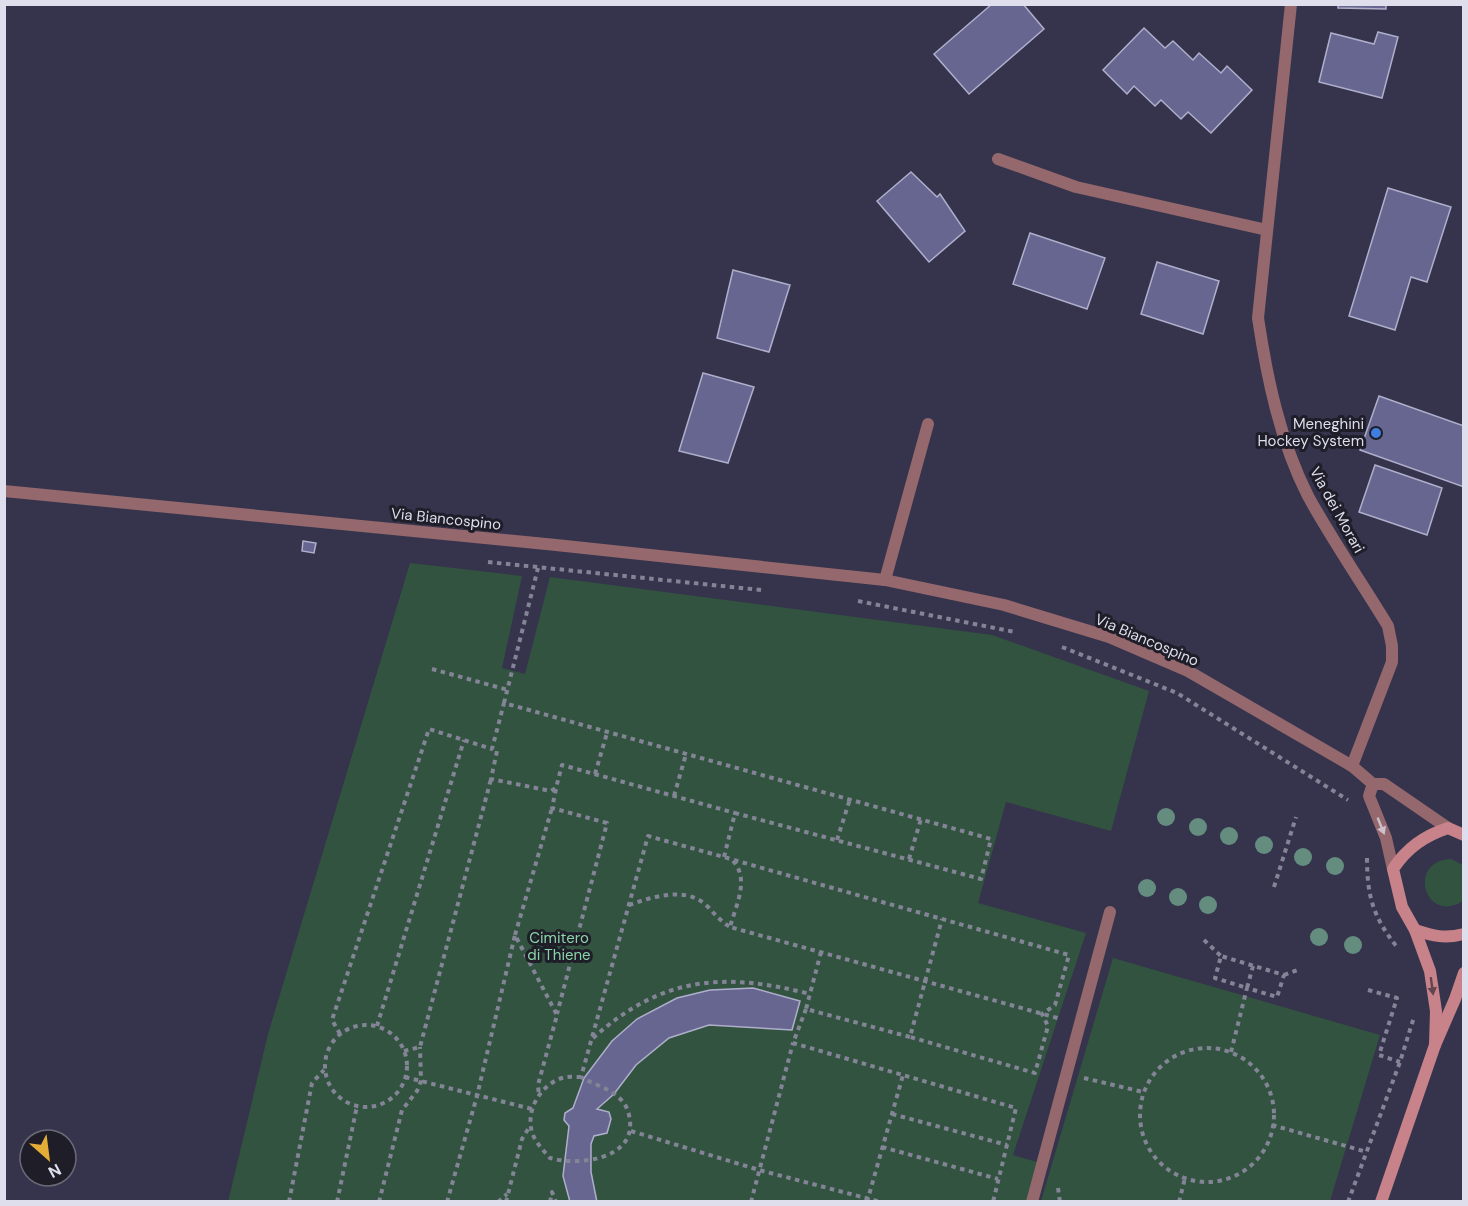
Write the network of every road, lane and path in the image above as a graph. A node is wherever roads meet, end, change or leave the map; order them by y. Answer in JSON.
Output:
{"nodes":[{"id":1,"x":1292,"y":4,"type":"edge"},
{"id":2,"x":998,"y":159,"type":"dead end"},
{"id":3,"x":1267,"y":230,"type":"junction"},
{"id":4,"x":928,"y":424,"type":"dead end"},
{"id":5,"x":4,"y":491,"type":"edge"},
{"id":6,"x":480,"y":561,"type":"dead end"},
{"id":7,"x":538,"y":568,"type":"junction"},
{"id":8,"x":885,"y":580,"type":"junction"},
{"id":9,"x":769,"y":591,"type":"dead end"},
{"id":10,"x":850,"y":599,"type":"dead end"},
{"id":11,"x":1026,"y":635,"type":"dead end"},
{"id":12,"x":1059,"y":646,"type":"dead end"},
{"id":13,"x":432,"y":669,"type":"dead end"},
{"id":14,"x":508,"y":690,"type":"junction"},
{"id":15,"x":504,"y":703,"type":"junction"},
{"id":16,"x":608,"y":733,"type":"junction"},
{"id":17,"x":464,"y":740,"type":"junction"},
{"id":18,"x":492,"y":749,"type":"junction"},
{"id":19,"x":686,"y":754,"type":"junction"},
{"id":20,"x":1352,"y":766,"type":"junction"},
{"id":21,"x":595,"y":774,"type":"junction"},
{"id":22,"x":491,"y":779,"type":"junction"},
{"id":23,"x":1373,"y":784,"type":"junction"},
{"id":24,"x":556,"y":788,"type":"junction"},
{"id":25,"x":674,"y":796,"type":"junction"},
{"id":26,"x":850,"y":799,"type":"junction"},
{"id":27,"x":1350,"y":802,"type":"dead end"},
{"id":28,"x":552,"y":808,"type":"junction"},
{"id":29,"x":735,"y":813,"type":"junction"},
{"id":30,"x":1296,"y":817,"type":"dead end"},
{"id":31,"x":921,"y":819,"type":"junction"},
{"id":32,"x":1448,"y":828,"type":"junction"},
{"id":33,"x":1464,"y":835,"type":"edge"},
{"id":34,"x":837,"y":840,"type":"junction"},
{"id":35,"x":1365,"y":847,"type":"dead end"},
{"id":36,"x":724,"y":857,"type":"junction"},
{"id":37,"x":730,"y":859,"type":"junction"},
{"id":38,"x":909,"y":859,"type":"junction"},
{"id":39,"x":1393,"y":869,"type":"junction"},
{"id":40,"x":1274,"y":887,"type":"dead end"},
{"id":41,"x":629,"y":905,"type":"junction"},
{"id":42,"x":1110,"y":912,"type":"dead end"},
{"id":43,"x":942,"y":919,"type":"junction"},
{"id":44,"x":729,"y":927,"type":"junction"},
{"id":45,"x":1415,"y":930,"type":"junction"},
{"id":46,"x":1464,"y":934,"type":"edge"},
{"id":47,"x":515,"y":935,"type":"junction"},
{"id":48,"x":1204,"y":940,"type":"dead end"},
{"id":49,"x":1400,"y":950,"type":"dead end"},
{"id":50,"x":820,"y":952,"type":"junction"},
{"id":51,"x":1221,"y":956,"type":"junction"},
{"id":52,"x":1253,"y":966,"type":"junction"},
{"id":53,"x":1300,"y":969,"type":"dead end"},
{"id":54,"x":1464,"y":973,"type":"edge"},
{"id":55,"x":1284,"y":975,"type":"junction"},
{"id":56,"x":925,"y":981,"type":"junction"},
{"id":57,"x":1247,"y":988,"type":"junction"},
{"id":58,"x":1368,"y":990,"type":"dead end"},
{"id":59,"x":810,"y":994,"type":"junction"},
{"id":60,"x":806,"y":1009,"type":"junction"},
{"id":61,"x":1415,"y":1012,"type":"dead end"},
{"id":62,"x":1042,"y":1014,"type":"junction"},
{"id":63,"x":557,"y":1015,"type":"junction"},
{"id":64,"x":1079,"y":1024,"type":"junction"},
{"id":65,"x":377,"y":1026,"type":"junction"},
{"id":66,"x":340,"y":1034,"type":"junction"},
{"id":67,"x":910,"y":1037,"type":"junction"},
{"id":68,"x":591,"y":1040,"type":"junction"},
{"id":69,"x":793,"y":1043,"type":"junction"},
{"id":70,"x":1435,"y":1045,"type":"junction"},
{"id":71,"x":420,"y":1047,"type":"junction"},
{"id":72,"x":404,"y":1051,"type":"junction"},
{"id":73,"x":1231,"y":1052,"type":"junction"},
{"id":74,"x":1400,"y":1062,"type":"junction"},
{"id":75,"x":324,"y":1070,"type":"junction"},
{"id":76,"x":1066,"y":1074,"type":"junction"},
{"id":77,"x":903,"y":1075,"type":"junction"},
{"id":78,"x":405,"y":1077,"type":"junction"},
{"id":79,"x":581,"y":1077,"type":"junction"},
{"id":80,"x":421,"y":1081,"type":"junction"},
{"id":81,"x":1143,"y":1092,"type":"junction"},
{"id":82,"x":477,"y":1095,"type":"junction"},
{"id":83,"x":539,"y":1096,"type":"junction"},
{"id":84,"x":357,"y":1106,"type":"junction"},
{"id":85,"x":532,"y":1110,"type":"junction"},
{"id":86,"x":892,"y":1114,"type":"junction"},
{"id":87,"x":531,"y":1125,"type":"junction"},
{"id":88,"x":1272,"y":1125,"type":"junction"},
{"id":89,"x":631,"y":1131,"type":"junction"},
{"id":90,"x":1007,"y":1144,"type":"junction"},
{"id":91,"x":882,"y":1147,"type":"junction"},
{"id":92,"x":1367,"y":1152,"type":"junction"},
{"id":93,"x":759,"y":1170,"type":"junction"},
{"id":94,"x":1185,"y":1178,"type":"junction"},
{"id":95,"x":998,"y":1179,"type":"junction"},
{"id":96,"x":508,"y":1194,"type":"junction"},
{"id":97,"x":867,"y":1200,"type":"edge"},
{"id":98,"x":289,"y":1202,"type":"edge"},
{"id":99,"x":337,"y":1202,"type":"edge"},
{"id":100,"x":379,"y":1202,"type":"edge"},
{"id":101,"x":447,"y":1202,"type":"edge"},
{"id":102,"x":498,"y":1202,"type":"edge"},
{"id":103,"x":506,"y":1202,"type":"edge"},
{"id":104,"x":550,"y":1202,"type":"edge"},
{"id":105,"x":556,"y":1202,"type":"edge"},
{"id":106,"x":751,"y":1202,"type":"edge"},
{"id":107,"x":882,"y":1202,"type":"edge"},
{"id":108,"x":993,"y":1202,"type":"edge"},
{"id":109,"x":1032,"y":1202,"type":"edge"},
{"id":110,"x":1179,"y":1202,"type":"edge"},
{"id":111,"x":1348,"y":1202,"type":"edge"},
{"id":112,"x":1382,"y":1202,"type":"edge"}],
"edges":[{"from":1,"to":3,"type":"street","name":"Via dei Morari"},
{"from":2,"to":3,"type":"street"},
{"from":3,"to":20,"type":"street","name":"Via dei Morari"},
{"from":4,"to":8,"type":"street"},
{"from":5,"to":8,"type":"street","name":"Via Biancospino"},
{"from":6,"to":7,"type":"path"},
{"from":7,"to":9,"type":"path"},
{"from":7,"to":14,"type":"path"},
{"from":8,"to":20,"type":"street","name":"Via Biancospino"},
{"from":10,"to":11,"type":"path"},
{"from":12,"to":27,"type":"path"},
{"from":13,"to":14,"type":"path"},
{"from":14,"to":15,"type":"path"},
{"from":15,"to":16,"type":"path"},
{"from":15,"to":18,"type":"path"},
{"from":16,"to":19,"type":"path"},
{"from":16,"to":21,"type":"path"},
{"from":17,"to":18,"type":"path"},
{"from":17,"to":65,"type":"path"},
{"from":17,"to":66,"type":"path"},
{"from":18,"to":22,"type":"path"},
{"from":19,"to":25,"type":"path"},
{"from":19,"to":26,"type":"path"},
{"from":20,"to":23,"type":"street","name":"Via Biancospino"},
{"from":21,"to":24,"type":"path"},
{"from":21,"to":25,"type":"path"},
{"from":22,"to":24,"type":"path"},
{"from":22,"to":71,"type":"path"},
{"from":23,"to":32,"type":"street","name":"Via Biancospino"},
{"from":23,"to":39,"type":"street","one_way":true},
{"from":24,"to":28,"type":"path"},
{"from":25,"to":29,"type":"path"},
{"from":26,"to":31,"type":"path"},
{"from":26,"to":34,"type":"path"},
{"from":28,"to":47,"type":"path"},
{"from":28,"to":63,"type":"path"},
{"from":29,"to":34,"type":"path"},
{"from":29,"to":36,"type":"path"},
{"from":30,"to":40,"type":"path"},
{"from":31,"to":38,"type":"path"},
{"from":31,"to":38,"type":"path"},
{"from":32,"to":33,"type":"main road"},
{"from":32,"to":39,"type":"main road"},
{"from":34,"to":38,"type":"path"},
{"from":35,"to":49,"type":"path"},
{"from":36,"to":37,"type":"path"},
{"from":36,"to":41,"type":"path"},
{"from":37,"to":43,"type":"path"},
{"from":37,"to":44,"type":"path"},
{"from":39,"to":45,"type":"main road"},
{"from":41,"to":44,"type":"path"},
{"from":41,"to":68,"type":"path"},
{"from":42,"to":64,"type":"street"},
{"from":43,"to":56,"type":"path"},
{"from":43,"to":62,"type":"path"},
{"from":44,"to":50,"type":"path"},
{"from":45,"to":46,"type":"main road"},
{"from":45,"to":70,"type":"main road","one_way":true},
{"from":47,"to":63,"type":"path"},
{"from":47,"to":82,"type":"path"},
{"from":48,"to":51,"type":"path"},
{"from":50,"to":56,"type":"path"},
{"from":50,"to":59,"type":"path"},
{"from":51,"to":52,"type":"path"},
{"from":51,"to":57,"type":"path"},
{"from":52,"to":55,"type":"path"},
{"from":52,"to":57,"type":"path"},
{"from":53,"to":55,"type":"path"},
{"from":54,"to":70,"type":"main road"},
{"from":55,"to":57,"type":"path"},
{"from":56,"to":62,"type":"path"},
{"from":56,"to":67,"type":"path"},
{"from":57,"to":73,"type":"path"},
{"from":58,"to":74,"type":"path"},
{"from":59,"to":60,"type":"path"},
{"from":59,"to":68,"type":"path"},
{"from":60,"to":67,"type":"path"},
{"from":60,"to":69,"type":"path"},
{"from":61,"to":74,"type":"path"},
{"from":62,"to":64,"type":"path"},
{"from":62,"to":67,"type":"path"},
{"from":63,"to":83,"type":"path"},
{"from":64,"to":76,"type":"street"},
{"from":65,"to":66,"type":"path"},
{"from":65,"to":72,"type":"path"},
{"from":66,"to":75,"type":"path"},
{"from":68,"to":79,"type":"path"},
{"from":69,"to":77,"type":"path"},
{"from":69,"to":93,"type":"path"},
{"from":70,"to":112,"type":"main road"},
{"from":71,"to":72,"type":"path"},
{"from":71,"to":80,"type":"path"},
{"from":72,"to":78,"type":"path"},
{"from":73,"to":81,"type":"path"},
{"from":73,"to":88,"type":"path"},
{"from":74,"to":92,"type":"path"},
{"from":75,"to":84,"type":"path"},
{"from":75,"to":98,"type":"path"},
{"from":76,"to":81,"type":"path"},
{"from":76,"to":109,"type":"street"},
{"from":77,"to":86,"type":"path"},
{"from":77,"to":90,"type":"path"},
{"from":78,"to":80,"type":"path"},
{"from":78,"to":84,"type":"path"},
{"from":79,"to":83,"type":"path"},
{"from":79,"to":89,"type":"path"},
{"from":80,"to":82,"type":"path"},
{"from":80,"to":100,"type":"path"},
{"from":81,"to":94,"type":"path"},
{"from":82,"to":85,"type":"path"},
{"from":82,"to":101,"type":"path"},
{"from":83,"to":85,"type":"path"},
{"from":84,"to":99,"type":"path"},
{"from":85,"to":87,"type":"path"},
{"from":86,"to":90,"type":"path"},
{"from":86,"to":91,"type":"path"},
{"from":87,"to":89,"type":"path"},
{"from":87,"to":96,"type":"path"},
{"from":88,"to":92,"type":"path"},
{"from":88,"to":94,"type":"path"},
{"from":89,"to":93,"type":"path"},
{"from":90,"to":95,"type":"path"},
{"from":91,"to":95,"type":"path"},
{"from":91,"to":97,"type":"path"},
{"from":92,"to":111,"type":"path"},
{"from":93,"to":97,"type":"path"},
{"from":93,"to":106,"type":"path"},
{"from":94,"to":110,"type":"path"},
{"from":95,"to":108,"type":"path"},
{"from":96,"to":102,"type":"path"},
{"from":96,"to":103,"type":"path"},
{"from":97,"to":107,"type":"path"},
{"from":104,"to":105,"type":"path"}]}
